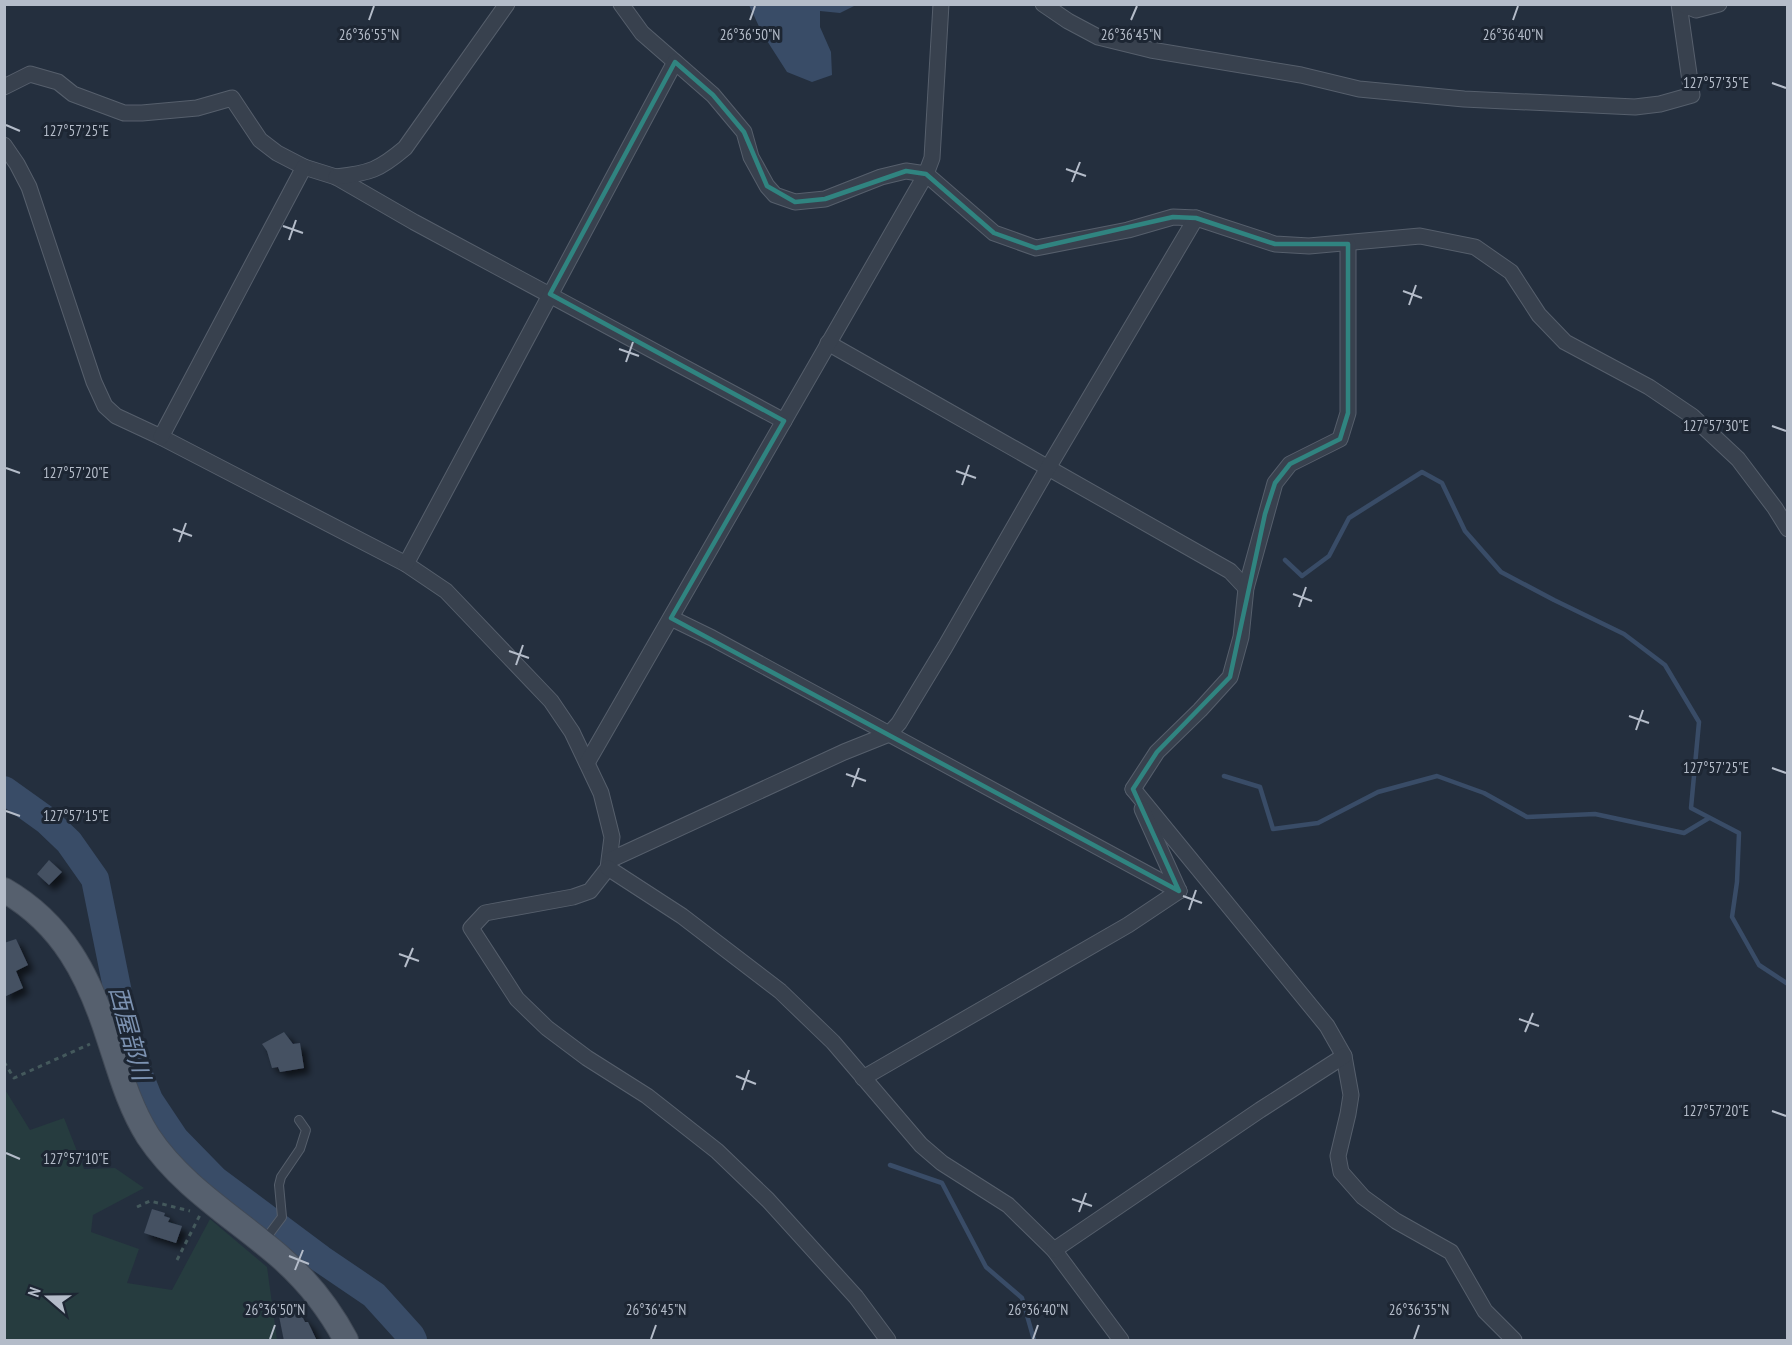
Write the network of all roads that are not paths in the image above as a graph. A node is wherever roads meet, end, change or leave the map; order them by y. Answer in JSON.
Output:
{"nodes":[{"id":1,"x":507,"y":4,"type":"edge"},
{"id":2,"x":621,"y":4,"type":"edge"},
{"id":3,"x":941,"y":4,"type":"edge"},
{"id":4,"x":1043,"y":4,"type":"edge"},
{"id":5,"x":1681,"y":4,"type":"edge"},
{"id":6,"x":1719,"y":4,"type":"edge"},
{"id":7,"x":675,"y":62,"type":"junction"},
{"id":8,"x":4,"y":87,"type":"edge"},
{"id":9,"x":4,"y":145,"type":"edge"},
{"id":10,"x":304,"y":167,"type":"junction"},
{"id":11,"x":926,"y":174,"type":"junction"},
{"id":12,"x":336,"y":177,"type":"junction"},
{"id":13,"x":1196,"y":218,"type":"junction"},
{"id":14,"x":1348,"y":244,"type":"junction"},
{"id":15,"x":550,"y":294,"type":"junction"},
{"id":16,"x":828,"y":343,"type":"junction"},
{"id":17,"x":784,"y":421,"type":"junction"},
{"id":18,"x":161,"y":438,"type":"junction"},
{"id":19,"x":1048,"y":468,"type":"junction"},
{"id":20,"x":1788,"y":529,"type":"edge"},
{"id":21,"x":406,"y":564,"type":"junction"},
{"id":22,"x":1246,"y":588,"type":"junction"},
{"id":23,"x":671,"y":618,"type":"junction"},
{"id":24,"x":889,"y":735,"type":"junction"},
{"id":25,"x":587,"y":763,"type":"junction"},
{"id":26,"x":1133,"y":789,"type":"junction"},
{"id":27,"x":609,"y":864,"type":"junction"},
{"id":28,"x":4,"y":890,"type":"edge"},
{"id":29,"x":1179,"y":891,"type":"junction"},
{"id":30,"x":1344,"y":1056,"type":"junction"},
{"id":31,"x":863,"y":1078,"type":"junction"},
{"id":32,"x":299,"y":1120,"type":"dead end"},
{"id":33,"x":265,"y":1239,"type":"junction"},
{"id":34,"x":1054,"y":1250,"type":"junction"},
{"id":35,"x":345,"y":1341,"type":"edge"},
{"id":36,"x":888,"y":1341,"type":"edge"},
{"id":37,"x":1121,"y":1341,"type":"edge"},
{"id":38,"x":1514,"y":1341,"type":"edge"}],
"edges":[{"from":1,"to":12,"type":"street"},
{"from":2,"to":7,"type":"street"},
{"from":3,"to":11,"type":"street"},
{"from":4,"to":5,"type":"street"},
{"from":5,"to":6,"type":"street"},
{"from":7,"to":11,"type":"street"},
{"from":7,"to":15,"type":"street"},
{"from":8,"to":10,"type":"street"},
{"from":9,"to":18,"type":"street"},
{"from":10,"to":12,"type":"street"},
{"from":10,"to":18,"type":"street"},
{"from":11,"to":13,"type":"street"},
{"from":11,"to":16,"type":"street"},
{"from":12,"to":15,"type":"street"},
{"from":13,"to":14,"type":"street"},
{"from":13,"to":19,"type":"street"},
{"from":14,"to":20,"type":"street"},
{"from":14,"to":22,"type":"street"},
{"from":15,"to":17,"type":"street"},
{"from":15,"to":21,"type":"street"},
{"from":16,"to":17,"type":"street"},
{"from":16,"to":19,"type":"street"},
{"from":17,"to":23,"type":"street"},
{"from":18,"to":21,"type":"street"},
{"from":19,"to":22,"type":"street"},
{"from":19,"to":24,"type":"street"},
{"from":21,"to":25,"type":"street"},
{"from":22,"to":26,"type":"street"},
{"from":23,"to":24,"type":"street"},
{"from":23,"to":25,"type":"street"},
{"from":24,"to":27,"type":"street"},
{"from":24,"to":29,"type":"street"},
{"from":25,"to":27,"type":"street"},
{"from":26,"to":29,"type":"street"},
{"from":26,"to":30,"type":"street"},
{"from":27,"to":31,"type":"street"},
{"from":27,"to":36,"type":"street"},
{"from":28,"to":33,"type":"main road"},
{"from":29,"to":31,"type":"street"},
{"from":30,"to":34,"type":"street"},
{"from":30,"to":38,"type":"street"},
{"from":31,"to":34,"type":"street"},
{"from":32,"to":33,"type":"lane"},
{"from":33,"to":35,"type":"main road"},
{"from":34,"to":37,"type":"street"}]}
